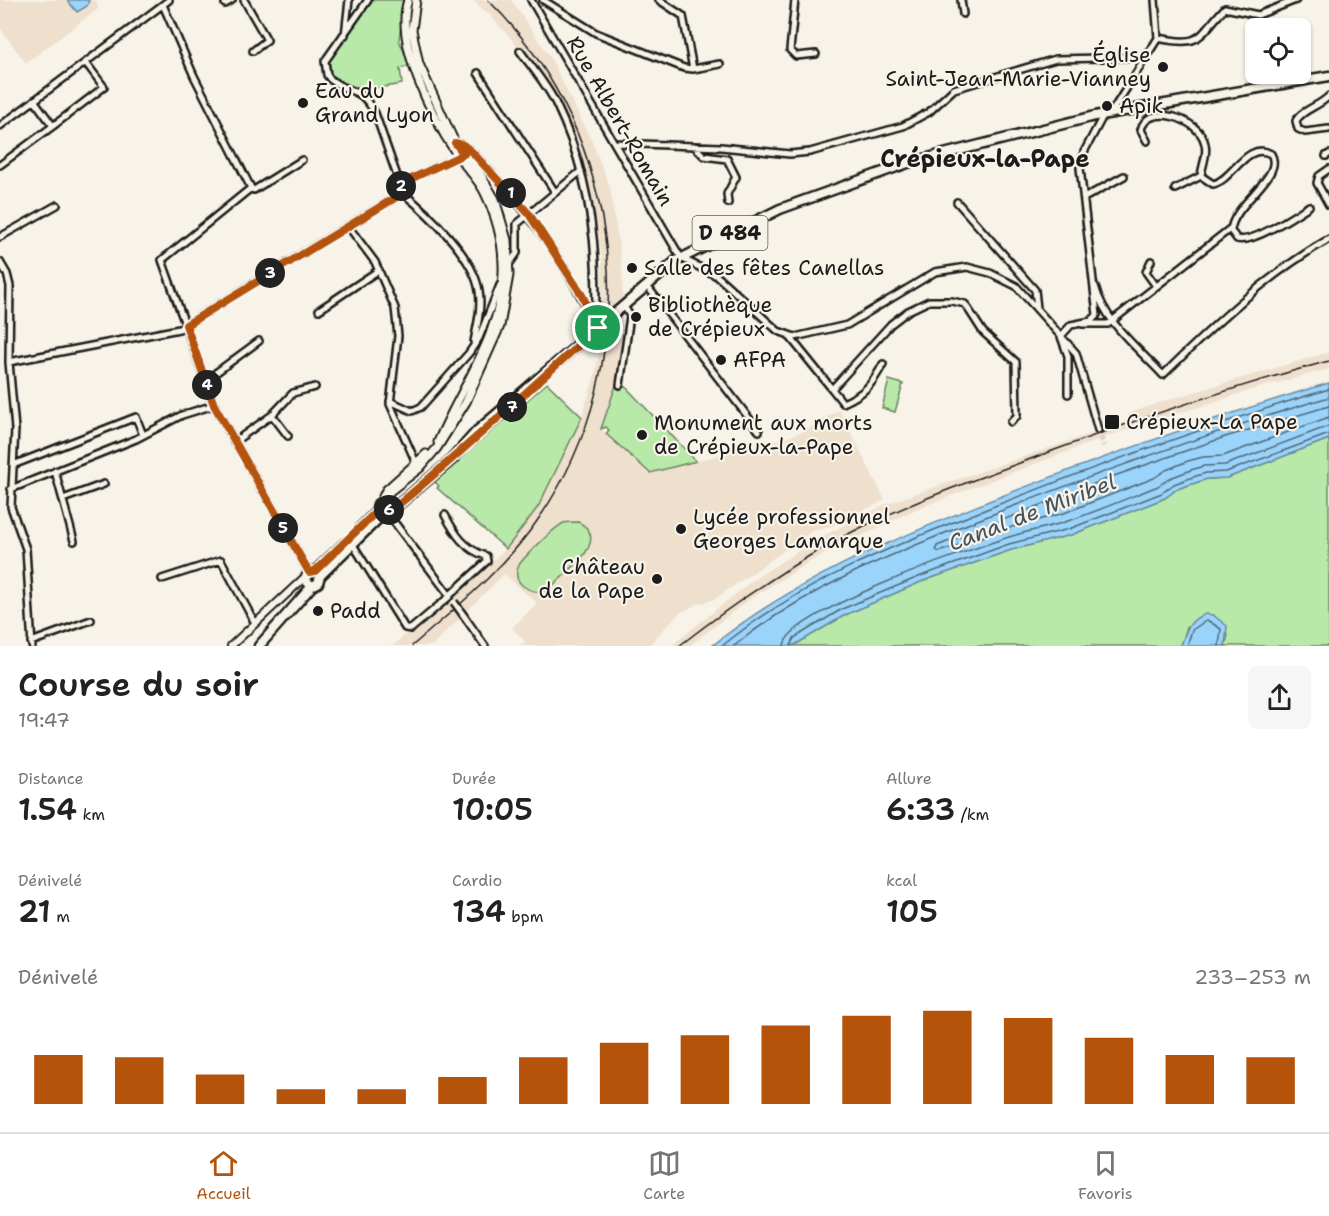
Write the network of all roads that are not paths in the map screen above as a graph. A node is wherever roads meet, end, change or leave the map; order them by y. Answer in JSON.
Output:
{"nodes":[{"id":1,"x":169,"y":0,"type":"edge"},
{"id":2,"x":232,"y":0,"type":"edge"},
{"id":3,"x":244,"y":0,"type":"edge"},
{"id":4,"x":349,"y":0,"type":"edge"},
{"id":5,"x":368,"y":0,"type":"edge"},
{"id":6,"x":408,"y":0,"type":"edge"},
{"id":7,"x":416,"y":0,"type":"edge"},
{"id":8,"x":531,"y":0,"type":"edge"},
{"id":9,"x":543,"y":0,"type":"edge"},
{"id":10,"x":659,"y":0,"type":"edge"},
{"id":11,"x":795,"y":0,"type":"edge"},
{"id":12,"x":961,"y":0,"type":"edge"},
{"id":13,"x":1155,"y":0,"type":"edge"},
{"id":14,"x":1224,"y":0,"type":"edge"},
{"id":15,"x":1296,"y":0,"type":"edge"},
{"id":16,"x":225,"y":4,"type":"dead end"},
{"id":17,"x":163,"y":5,"type":"junction"},
{"id":18,"x":1225,"y":8,"type":"junction"},
{"id":19,"x":963,"y":14,"type":"dead end"},
{"id":20,"x":344,"y":36,"type":"junction"},
{"id":21,"x":1158,"y":38,"type":"junction"},
{"id":22,"x":253,"y":51,"type":"dead end"},
{"id":23,"x":519,"y":51,"type":"dead end"},
{"id":24,"x":816,"y":54,"type":"dead end"},
{"id":25,"x":1146,"y":57,"type":"junction"},
{"id":26,"x":86,"y":63,"type":"junction"},
{"id":27,"x":720,"y":64,"type":"dead end"},
{"id":28,"x":693,"y":69,"type":"junction"},
{"id":29,"x":478,"y":73,"type":"dead end"},
{"id":30,"x":1329,"y":76,"type":"edge"},
{"id":31,"x":1329,"y":96,"type":"edge"},
{"id":32,"x":34,"y":100,"type":"junction"},
{"id":33,"x":1157,"y":105,"type":"junction"},
{"id":34,"x":1107,"y":114,"type":"junction"},
{"id":35,"x":1158,"y":116,"type":"junction"},
{"id":36,"x":0,"y":126,"type":"edge"},
{"id":37,"x":53,"y":126,"type":"junction"},
{"id":38,"x":1329,"y":129,"type":"edge"},
{"id":39,"x":1147,"y":141,"type":"dead end"},
{"id":40,"x":455,"y":143,"type":"junction"},
{"id":41,"x":614,"y":143,"type":"junction"},
{"id":42,"x":694,"y":146,"type":"junction"},
{"id":43,"x":461,"y":155,"type":"junction"},
{"id":44,"x":302,"y":160,"type":"dead end"},
{"id":45,"x":0,"y":165,"type":"edge"},
{"id":46,"x":1329,"y":169,"type":"edge"},
{"id":47,"x":581,"y":171,"type":"junction"},
{"id":48,"x":1124,"y":176,"type":"dead end"},
{"id":49,"x":1201,"y":176,"type":"junction"},
{"id":50,"x":400,"y":184,"type":"junction"},
{"id":51,"x":251,"y":188,"type":"junction"},
{"id":52,"x":1175,"y":189,"type":"dead end"},
{"id":53,"x":555,"y":192,"type":"junction"},
{"id":54,"x":403,"y":193,"type":"junction"},
{"id":55,"x":1084,"y":198,"type":"junction"},
{"id":56,"x":957,"y":202,"type":"dead end"},
{"id":57,"x":728,"y":203,"type":"dead end"},
{"id":58,"x":57,"y":205,"type":"dead end"},
{"id":59,"x":1329,"y":205,"type":"edge"},
{"id":60,"x":1309,"y":206,"type":"dead end"},
{"id":61,"x":529,"y":214,"type":"junction"},
{"id":62,"x":348,"y":226,"type":"junction"},
{"id":63,"x":1231,"y":228,"type":"junction"},
{"id":64,"x":0,"y":237,"type":"edge"},
{"id":65,"x":1329,"y":239,"type":"edge"},
{"id":66,"x":681,"y":258,"type":"junction"},
{"id":67,"x":1151,"y":261,"type":"dead end"},
{"id":68,"x":0,"y":262,"type":"edge"},
{"id":69,"x":510,"y":263,"type":"junction"},
{"id":70,"x":1012,"y":264,"type":"junction"},
{"id":71,"x":379,"y":270,"type":"junction"},
{"id":72,"x":503,"y":275,"type":"junction"},
{"id":73,"x":1007,"y":280,"type":"junction"},
{"id":74,"x":647,"y":286,"type":"junction"},
{"id":75,"x":1095,"y":286,"type":"junction"},
{"id":76,"x":1155,"y":286,"type":"junction"},
{"id":77,"x":624,"y":306,"type":"junction"},
{"id":78,"x":1037,"y":309,"type":"junction"},
{"id":79,"x":319,"y":310,"type":"dead end"},
{"id":80,"x":1104,"y":312,"type":"junction"},
{"id":81,"x":1097,"y":315,"type":"junction"},
{"id":82,"x":1110,"y":321,"type":"junction"},
{"id":83,"x":1079,"y":323,"type":"junction"},
{"id":84,"x":186,"y":325,"type":"junction"},
{"id":85,"x":596,"y":326,"type":"junction"},
{"id":86,"x":1103,"y":326,"type":"junction"},
{"id":87,"x":1060,"y":334,"type":"junction"},
{"id":88,"x":790,"y":336,"type":"junction"},
{"id":89,"x":259,"y":341,"type":"dead end"},
{"id":90,"x":473,"y":345,"type":"junction"},
{"id":91,"x":9,"y":362,"type":"junction"},
{"id":92,"x":883,"y":364,"type":"dead end"},
{"id":93,"x":206,"y":380,"type":"junction"},
{"id":94,"x":620,"y":385,"type":"dead end"},
{"id":95,"x":315,"y":387,"type":"dead end"},
{"id":96,"x":832,"y":389,"type":"junction"},
{"id":97,"x":1068,"y":393,"type":"dead end"},
{"id":98,"x":390,"y":401,"type":"junction"},
{"id":99,"x":214,"y":405,"type":"junction"},
{"id":100,"x":272,"y":415,"type":"junction"},
{"id":101,"x":1011,"y":422,"type":"dead end"},
{"id":102,"x":1098,"y":430,"type":"tunnel mouth"},
{"id":103,"x":759,"y":431,"type":"dead end"},
{"id":104,"x":143,"y":435,"type":"junction"},
{"id":105,"x":288,"y":436,"type":"dead end"},
{"id":106,"x":234,"y":442,"type":"junction"},
{"id":107,"x":14,"y":465,"type":"junction"},
{"id":108,"x":418,"y":466,"type":"junction"},
{"id":109,"x":55,"y":471,"type":"junction"},
{"id":110,"x":104,"y":484,"type":"dead end"},
{"id":111,"x":11,"y":489,"type":"junction"},
{"id":112,"x":63,"y":499,"type":"junction"},
{"id":113,"x":383,"y":509,"type":"junction"},
{"id":114,"x":445,"y":514,"type":"dead end"},
{"id":115,"x":74,"y":541,"type":"dead end"},
{"id":116,"x":352,"y":543,"type":"junction"},
{"id":117,"x":312,"y":577,"type":"junction"},
{"id":118,"x":162,"y":579,"type":"dead end"},
{"id":119,"x":450,"y":596,"type":"junction"},
{"id":120,"x":90,"y":620,"type":"dead end"},
{"id":121,"x":255,"y":623,"type":"junction"},
{"id":122,"x":32,"y":644,"type":"edge"},
{"id":123,"x":231,"y":646,"type":"edge"},
{"id":124,"x":259,"y":646,"type":"edge"},
{"id":125,"x":485,"y":646,"type":"edge"}],
"edges":[{"from":1,"to":17,"type":"street"},
{"from":2,"to":16,"type":"street"},
{"from":3,"to":22,"type":"street"},
{"from":4,"to":20,"type":"street"},
{"from":5,"to":20,"type":"street"},
{"from":6,"to":43,"type":"main road"},
{"from":7,"to":40,"type":"main road"},
{"from":8,"to":41,"type":"street","name":"Rue Albert-Romain"},
{"from":9,"to":28,"type":"street"},
{"from":10,"to":28,"type":"street"},
{"from":11,"to":24,"type":"street"},
{"from":12,"to":19,"type":"street"},
{"from":13,"to":21,"type":"street"},
{"from":14,"to":18,"type":"street"},
{"from":15,"to":18,"type":"street"},
{"from":17,"to":26,"type":"street"},
{"from":17,"to":51,"type":"street"},
{"from":18,"to":21,"type":"street"},
{"from":20,"to":50,"type":"street"},
{"from":21,"to":25,"type":"street"},
{"from":23,"to":47,"type":"street"},
{"from":25,"to":34,"type":"street"},
{"from":25,"to":42,"type":"street"},
{"from":26,"to":32,"type":"street"},
{"from":26,"to":37,"type":"street"},
{"from":27,"to":28,"type":"street"},
{"from":29,"to":53,"type":"street"},
{"from":30,"to":33,"type":"main road","number":"D 484"},
{"from":31,"to":38,"type":"street"},
{"from":32,"to":36,"type":"street"},
{"from":32,"to":37,"type":"street"},
{"from":33,"to":34,"type":"main road","number":"D 484"},
{"from":33,"to":35,"type":"street"},
{"from":34,"to":55,"type":"street"},
{"from":34,"to":66,"type":"main road","number":"D 484"},
{"from":35,"to":39,"type":"street"},
{"from":35,"to":49,"type":"street"},
{"from":37,"to":45,"type":"street"},
{"from":40,"to":43,"type":"main road"},
{"from":40,"to":61,"type":"street"},
{"from":41,"to":42,"type":"street"},
{"from":41,"to":66,"type":"street","name":"Rue Albert-Romain"},
{"from":42,"to":57,"type":"street"},
{"from":43,"to":50,"type":"street"},
{"from":43,"to":69,"type":"main road"},
{"from":43,"to":72,"type":"main road"},
{"from":44,"to":51,"type":"street"},
{"from":46,"to":59,"type":"street"},
{"from":47,"to":53,"type":"street"},
{"from":47,"to":85,"type":"street"},
{"from":48,"to":55,"type":"street"},
{"from":49,"to":52,"type":"street"},
{"from":49,"to":63,"type":"street"},
{"from":50,"to":54,"type":"street"},
{"from":51,"to":84,"type":"street"},
{"from":53,"to":61,"type":"street"},
{"from":54,"to":62,"type":"street"},
{"from":54,"to":90,"type":"street"},
{"from":55,"to":75,"type":"street"},
{"from":56,"to":70,"type":"street"},
{"from":58,"to":64,"type":"street"},
{"from":60,"to":63,"type":"street"},
{"from":61,"to":69,"type":"street"},
{"from":61,"to":85,"type":"street"},
{"from":62,"to":71,"type":"street"},
{"from":62,"to":84,"type":"street"},
{"from":63,"to":76,"type":"street"},
{"from":65,"to":82,"type":"street"},
{"from":66,"to":74,"type":"main road","number":"D 484"},
{"from":66,"to":88,"type":"street"},
{"from":67,"to":76,"type":"street"},
{"from":68,"to":91,"type":"street"},
{"from":69,"to":108,"type":"main road"},
{"from":70,"to":73,"type":"street"},
{"from":70,"to":78,"type":"street"},
{"from":71,"to":79,"type":"street"},
{"from":71,"to":98,"type":"street"},
{"from":72,"to":90,"type":"street"},
{"from":72,"to":108,"type":"main road"},
{"from":73,"to":78,"type":"street"},
{"from":73,"to":88,"type":"street"},
{"from":74,"to":77,"type":"main road","number":"D 484"},
{"from":74,"to":103,"type":"street"},
{"from":75,"to":80,"type":"street"},
{"from":75,"to":81,"type":"street"},
{"from":76,"to":82,"type":"street"},
{"from":77,"to":85,"type":"main road","number":"D 484"},
{"from":77,"to":94,"type":"street"},
{"from":78,"to":87,"type":"street"},
{"from":80,"to":81,"type":"street"},
{"from":80,"to":82,"type":"street"},
{"from":81,"to":83,"type":"street"},
{"from":81,"to":86,"type":"street"},
{"from":82,"to":86,"type":"street"},
{"from":83,"to":86,"type":"street"},
{"from":83,"to":87,"type":"street"},
{"from":84,"to":91,"type":"street"},
{"from":84,"to":93,"type":"street"},
{"from":85,"to":113,"type":"main road","number":"D 484"},
{"from":87,"to":97,"type":"street"},
{"from":87,"to":102,"type":"street"},
{"from":88,"to":96,"type":"street"},
{"from":89,"to":93,"type":"street"},
{"from":90,"to":98,"type":"street"},
{"from":91,"to":107,"type":"street"},
{"from":92,"to":96,"type":"street"},
{"from":93,"to":99,"type":"street"},
{"from":95,"to":100,"type":"street"},
{"from":96,"to":101,"type":"street"},
{"from":98,"to":108,"type":"street"},
{"from":99,"to":104,"type":"street"},
{"from":99,"to":106,"type":"street"},
{"from":100,"to":105,"type":"street"},
{"from":100,"to":106,"type":"street"},
{"from":104,"to":107,"type":"street"},
{"from":104,"to":109,"type":"street"},
{"from":106,"to":117,"type":"street"},
{"from":107,"to":111,"type":"street"},
{"from":108,"to":113,"type":"main road"},
{"from":109,"to":111,"type":"street"},
{"from":109,"to":112,"type":"street"},
{"from":110,"to":112,"type":"street"},
{"from":111,"to":122,"type":"street"},
{"from":112,"to":115,"type":"street"},
{"from":113,"to":116,"type":"main road"},
{"from":113,"to":117,"type":"main road"},
{"from":113,"to":119,"type":"street"},
{"from":114,"to":119,"type":"street"},
{"from":116,"to":117,"type":"main road"},
{"from":116,"to":119,"type":"street"},
{"from":117,"to":121,"type":"street"},
{"from":117,"to":124,"type":"main road"},
{"from":118,"to":121,"type":"street"},
{"from":119,"to":125,"type":"street","bridge":true},
{"from":120,"to":122,"type":"street"},
{"from":121,"to":123,"type":"street"}]}
